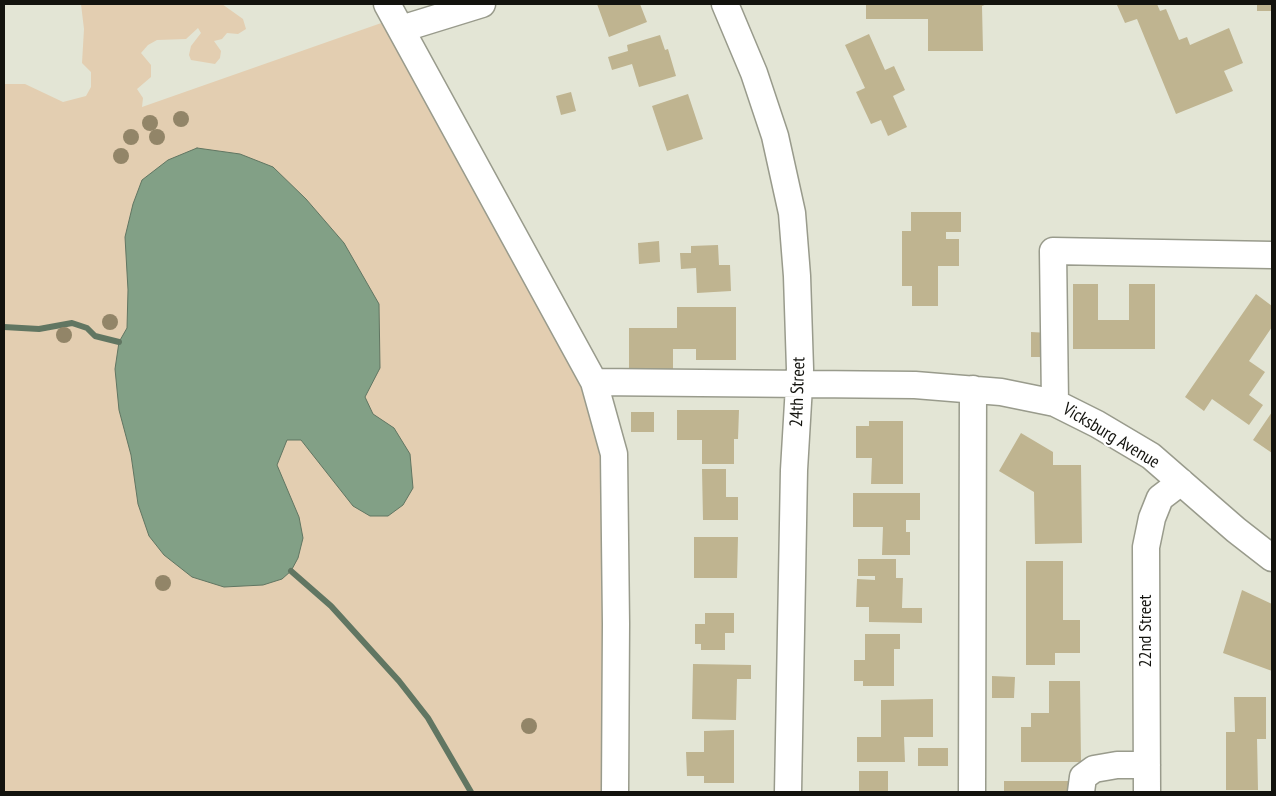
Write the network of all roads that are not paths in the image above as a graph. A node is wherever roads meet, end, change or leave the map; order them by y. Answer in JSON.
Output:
{"nodes":[{"id":1,"x":387,"y":4,"type":"edge"},
{"id":2,"x":482,"y":4,"type":"edge"},
{"id":3,"x":725,"y":4,"type":"edge"},
{"id":4,"x":401,"y":30,"type":"junction"},
{"id":5,"x":1272,"y":255,"type":"edge"},
{"id":6,"x":594,"y":382,"type":"junction"},
{"id":7,"x":799,"y":383,"type":"junction"},
{"id":8,"x":972,"y":389,"type":"junction"},
{"id":9,"x":1055,"y":403,"type":"junction"},
{"id":10,"x":1181,"y":482,"type":"junction"},
{"id":11,"x":1272,"y":558,"type":"edge"},
{"id":12,"x":1147,"y":765,"type":"junction"},
{"id":13,"x":615,"y":792,"type":"edge"},
{"id":14,"x":788,"y":792,"type":"edge"},
{"id":15,"x":972,"y":792,"type":"edge"},
{"id":16,"x":1081,"y":792,"type":"edge"},
{"id":17,"x":1147,"y":792,"type":"edge"}],
"edges":[{"from":1,"to":4,"type":"street"},
{"from":2,"to":4,"type":"street"},
{"from":3,"to":7,"type":"street","name":"24th Street"},
{"from":4,"to":6,"type":"street"},
{"from":5,"to":9,"type":"street"},
{"from":6,"to":7,"type":"street","name":"Vicksburg Avenue"},
{"from":6,"to":13,"type":"street"},
{"from":7,"to":8,"type":"street","name":"Vicksburg Avenue"},
{"from":7,"to":14,"type":"street","name":"24th Street"},
{"from":8,"to":9,"type":"street","name":"Vicksburg Avenue"},
{"from":8,"to":15,"type":"street"},
{"from":9,"to":10,"type":"street","name":"Vicksburg Avenue"},
{"from":10,"to":11,"type":"street","name":"Vicksburg Avenue"},
{"from":10,"to":12,"type":"street","name":"22nd Street"},
{"from":12,"to":16,"type":"street"},
{"from":12,"to":17,"type":"street","name":"22nd Street"}]}
